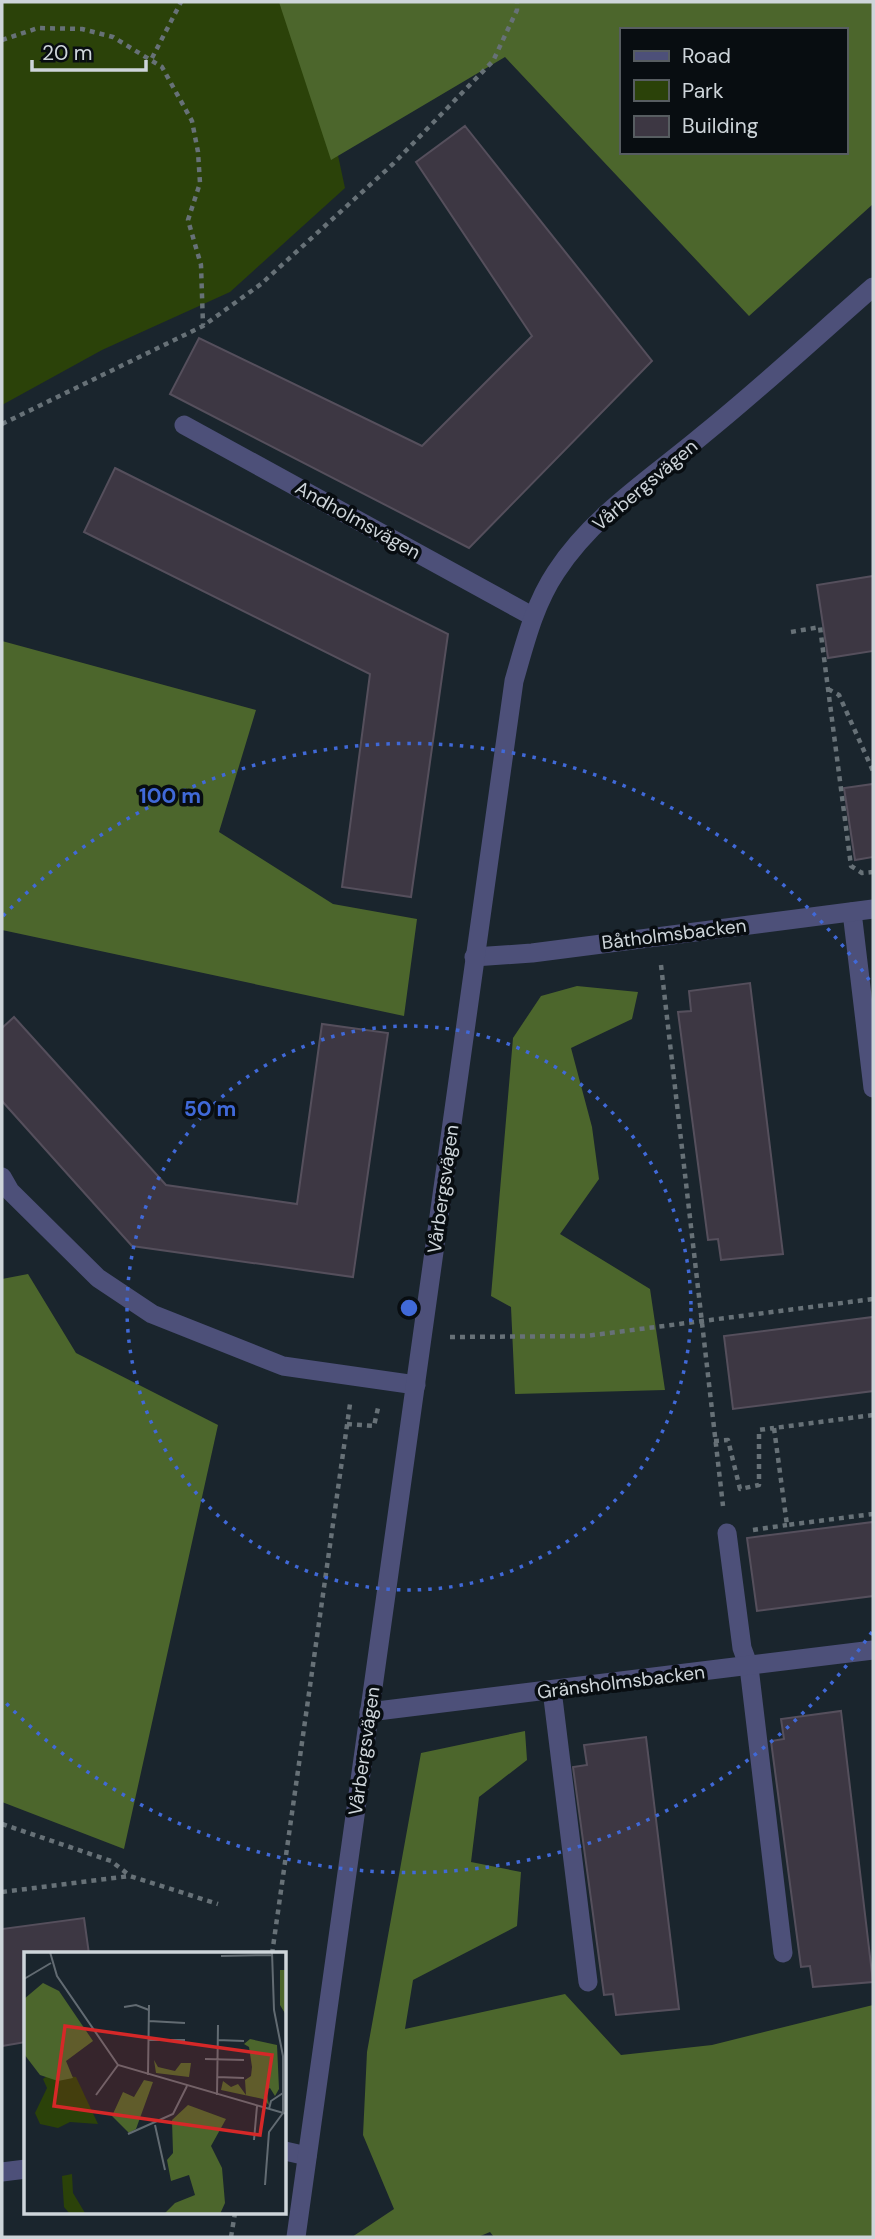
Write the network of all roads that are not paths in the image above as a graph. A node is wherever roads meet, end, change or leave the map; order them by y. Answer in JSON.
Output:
{"nodes":[{"id":1,"x":873,"y":287,"type":"edge"},
{"id":2,"x":184,"y":425,"type":"dead end"},
{"id":3,"x":532,"y":616,"type":"junction"},
{"id":4,"x":873,"y":909,"type":"edge"},
{"id":5,"x":852,"y":912,"type":"junction"},
{"id":6,"x":474,"y":957,"type":"junction"},
{"id":7,"x":873,"y":1088,"type":"edge"},
{"id":8,"x":2,"y":1177,"type":"edge"},
{"id":9,"x":416,"y":1385,"type":"junction"},
{"id":10,"x":727,"y":1533,"type":"road end"},
{"id":11,"x":873,"y":1650,"type":"edge"},
{"id":12,"x":749,"y":1667,"type":"junction"},
{"id":13,"x":552,"y":1690,"type":"junction"},
{"id":14,"x":369,"y":1712,"type":"junction"},
{"id":15,"x":783,"y":1953,"type":"dead end"},
{"id":16,"x":588,"y":1982,"type":"dead end"},
{"id":17,"x":287,"y":2151,"type":"edge"},
{"id":18,"x":307,"y":2156,"type":"junction"},
{"id":19,"x":24,"y":2169,"type":"edge"},
{"id":20,"x":2,"y":2172,"type":"edge"},
{"id":21,"x":296,"y":2237,"type":"edge"}],
"edges":[{"from":1,"to":3,"type":"street","name":"Vårbergsvägen"},
{"from":2,"to":3,"type":"street","name":"Andholmsvägen"},
{"from":3,"to":6,"type":"street","name":"Vårbergsvägen"},
{"from":4,"to":5,"type":"street","name":"Båtholmsbacken"},
{"from":5,"to":6,"type":"street","name":"Båtholmsbacken"},
{"from":5,"to":7,"type":"street"},
{"from":6,"to":9,"type":"street","name":"Vårbergsvägen"},
{"from":8,"to":9,"type":"street"},
{"from":9,"to":14,"type":"street","name":"Vårbergsvägen"},
{"from":10,"to":12,"type":"street"},
{"from":11,"to":12,"type":"street","name":"Gränsholmsbacken"},
{"from":12,"to":13,"type":"street","name":"Gränsholmsbacken"},
{"from":12,"to":15,"type":"street"},
{"from":13,"to":14,"type":"street","name":"Gränsholmsbacken"},
{"from":13,"to":16,"type":"street"},
{"from":14,"to":18,"type":"street","name":"Vårbergsvägen"},
{"from":17,"to":18,"type":"street"},
{"from":18,"to":21,"type":"street","name":"Vårbergsvägen"},
{"from":19,"to":20,"type":"street"}]}
